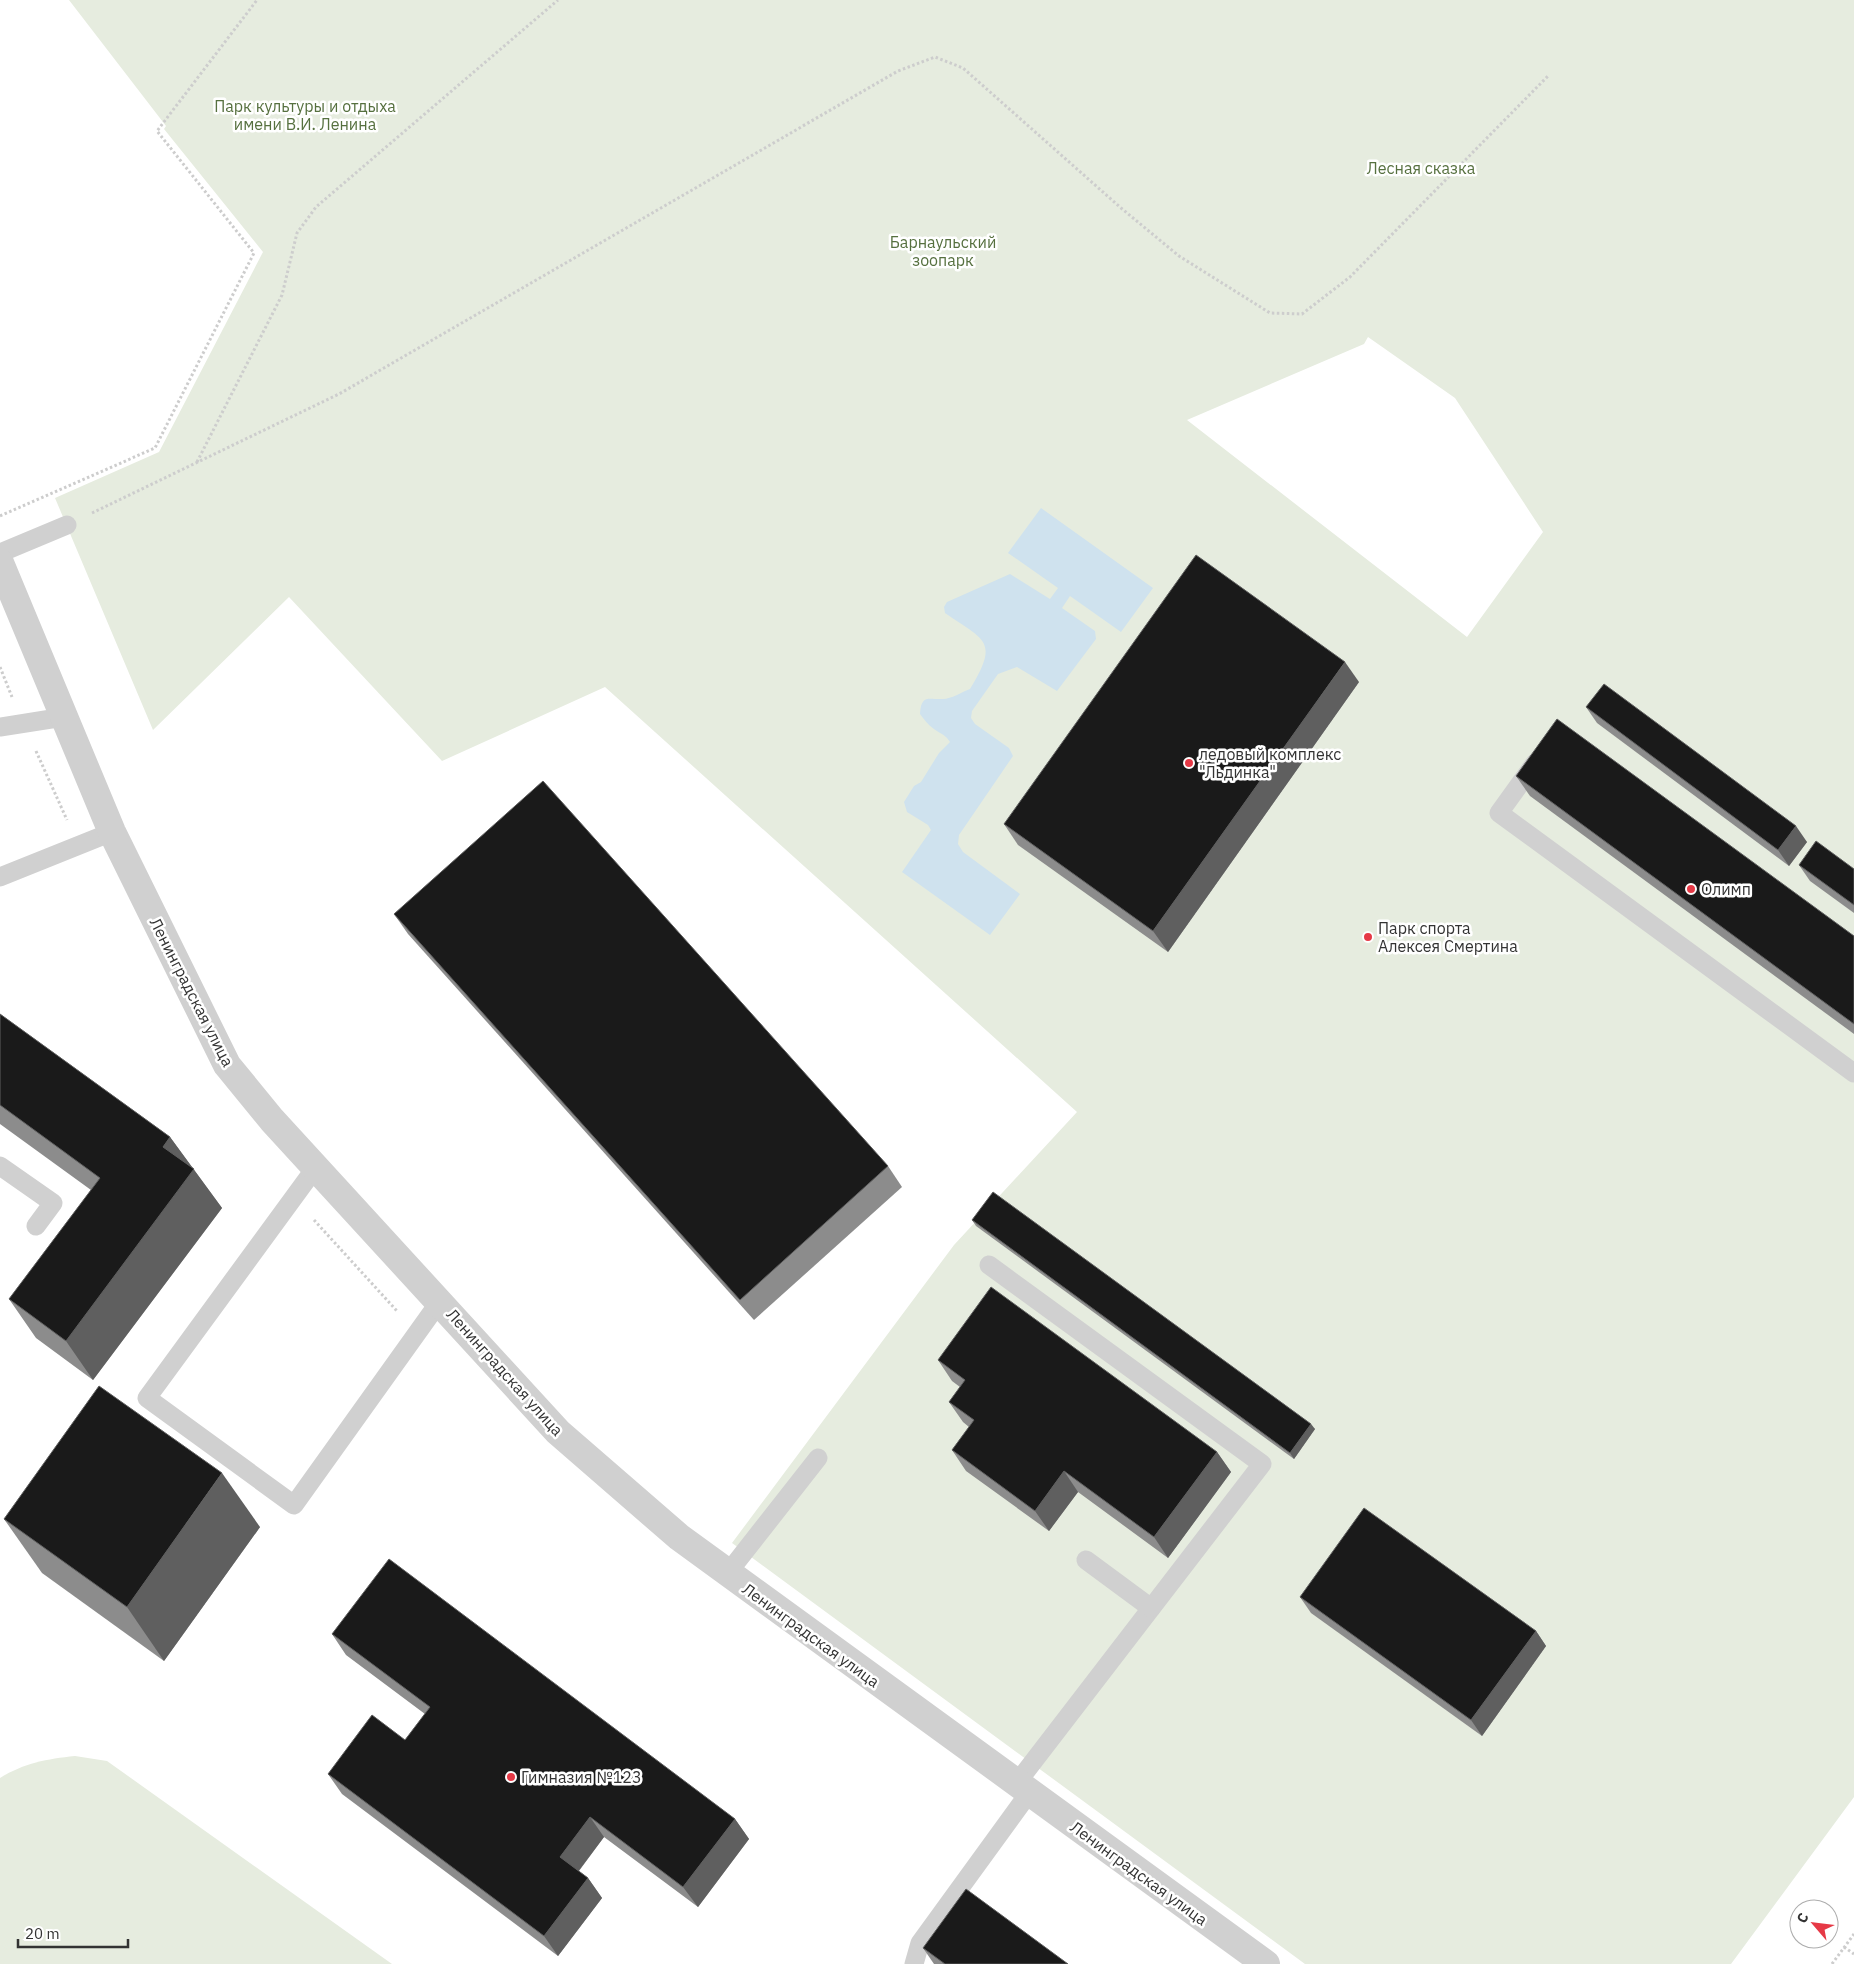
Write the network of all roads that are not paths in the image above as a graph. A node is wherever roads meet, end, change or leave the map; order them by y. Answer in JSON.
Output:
{"nodes":[{"id":1,"x":66,"y":525,"type":"road end"},
{"id":2,"x":0,"y":553,"type":"edge"},
{"id":3,"x":0,"y":563,"type":"edge"},
{"id":4,"x":64,"y":718,"type":"junction"},
{"id":5,"x":0,"y":728,"type":"edge"},
{"id":6,"x":1536,"y":762,"type":"edge"},
{"id":7,"x":112,"y":832,"type":"junction"},
{"id":8,"x":0,"y":877,"type":"edge"},
{"id":9,"x":1854,"y":1072,"type":"edge"},
{"id":10,"x":0,"y":1166,"type":"edge"},
{"id":11,"x":316,"y":1167,"type":"junction"},
{"id":12,"x":36,"y":1226,"type":"dead end"},
{"id":13,"x":989,"y":1265,"type":"dead end"},
{"id":14,"x":440,"y":1301,"type":"junction"},
{"id":15,"x":818,"y":1458,"type":"dead end"},
{"id":16,"x":1086,"y":1560,"type":"dead end"},
{"id":17,"x":728,"y":1574,"type":"junction"},
{"id":18,"x":1151,"y":1608,"type":"junction"},
{"id":19,"x":1022,"y":1789,"type":"junction"},
{"id":20,"x":914,"y":1964,"type":"edge"},
{"id":21,"x":1266,"y":1964,"type":"edge"}],
"edges":[{"from":1,"to":2,"type":"lane"},
{"from":3,"to":4,"type":"street","name":"Ленинградская улица"},
{"from":4,"to":5,"type":"lane"},
{"from":4,"to":7,"type":"street","name":"Ленинградская улица"},
{"from":6,"to":9,"type":"lane"},
{"from":7,"to":8,"type":"lane"},
{"from":7,"to":11,"type":"street","name":"Ленинградская улица"},
{"from":10,"to":12,"type":"lane"},
{"from":11,"to":14,"type":"street","name":"Ленинградская улица"},
{"from":11,"to":14,"type":"lane"},
{"from":13,"to":18,"type":"lane"},
{"from":14,"to":17,"type":"street","name":"Ленинградская улица"},
{"from":15,"to":17,"type":"lane"},
{"from":16,"to":18,"type":"lane"},
{"from":17,"to":19,"type":"street","name":"Ленинградская улица"},
{"from":18,"to":19,"type":"lane"},
{"from":19,"to":20,"type":"lane"},
{"from":19,"to":21,"type":"street","name":"Ленинградская улица"}]}
